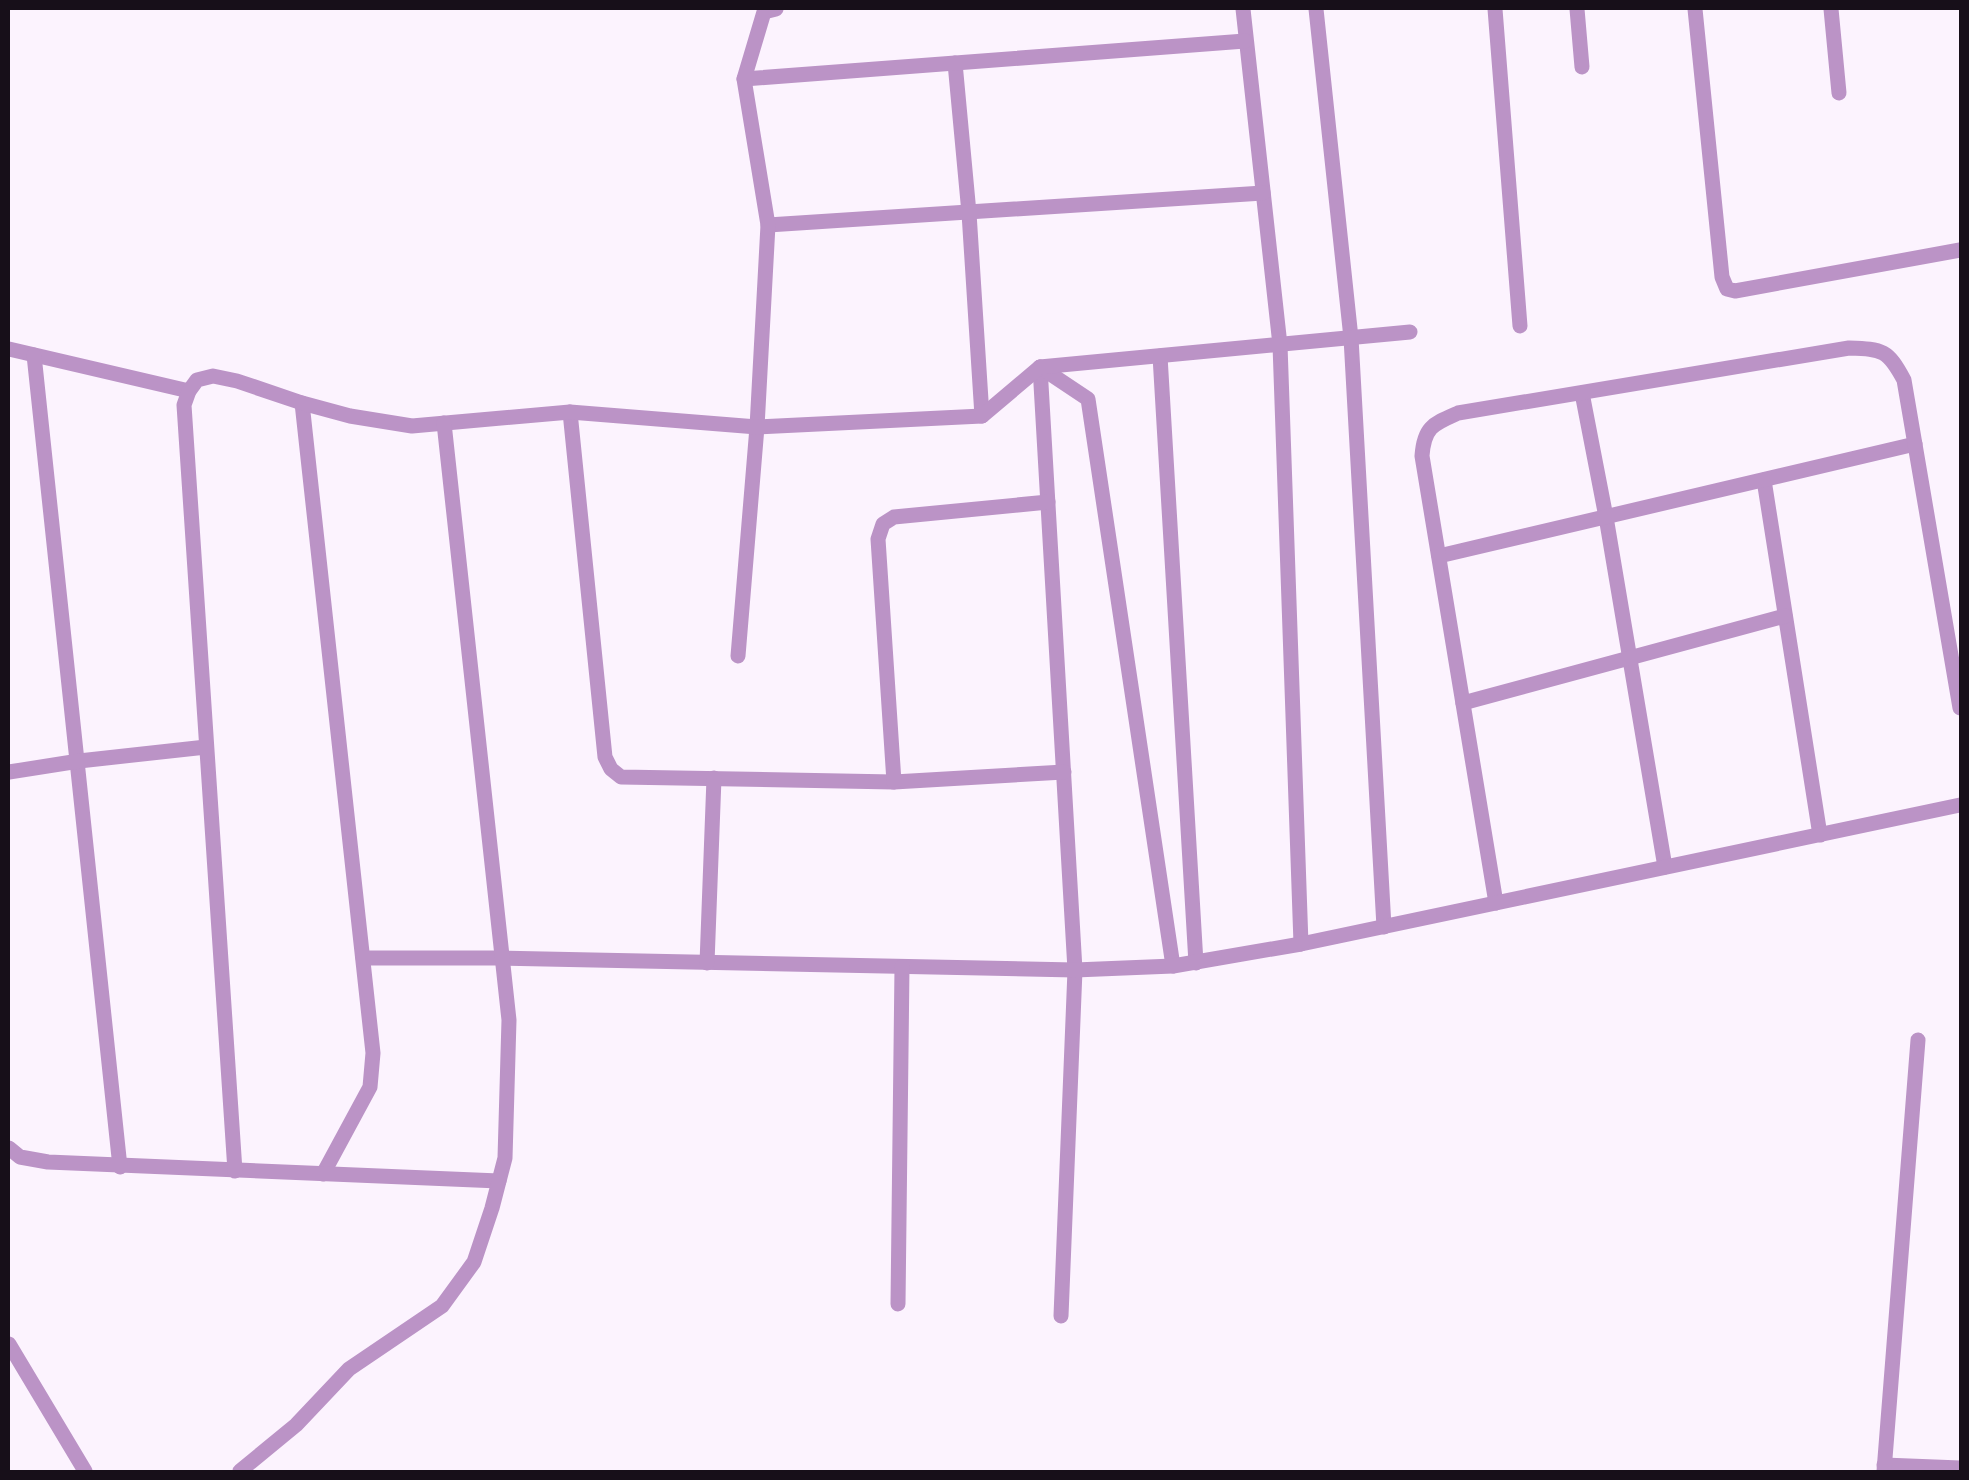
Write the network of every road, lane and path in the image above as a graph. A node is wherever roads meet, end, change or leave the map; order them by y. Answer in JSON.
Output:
{"nodes":[{"id":1,"x":776,"y":9,"type":"edge"},
{"id":2,"x":1242,"y":9,"type":"edge"},
{"id":3,"x":1316,"y":9,"type":"edge"},
{"id":4,"x":1495,"y":9,"type":"edge"},
{"id":5,"x":1577,"y":9,"type":"edge"},
{"id":6,"x":1695,"y":9,"type":"edge"},
{"id":7,"x":1831,"y":9,"type":"edge"},
{"id":8,"x":1245,"y":41,"type":"junction"},
{"id":9,"x":954,"y":63,"type":"junction"},
{"id":10,"x":1582,"y":67,"type":"dead end"},
{"id":11,"x":744,"y":79,"type":"junction"},
{"id":12,"x":1840,"y":93,"type":"dead end"},
{"id":13,"x":1263,"y":193,"type":"junction"},
{"id":14,"x":969,"y":213,"type":"junction"},
{"id":15,"x":768,"y":225,"type":"junction"},
{"id":16,"x":1960,"y":250,"type":"edge"},
{"id":17,"x":1520,"y":326,"type":"dead end"},
{"id":18,"x":1410,"y":332,"type":"dead end"},
{"id":19,"x":1352,"y":338,"type":"junction"},
{"id":20,"x":1280,"y":344,"type":"junction"},
{"id":21,"x":9,"y":349,"type":"edge"},
{"id":22,"x":34,"y":355,"type":"junction"},
{"id":23,"x":1160,"y":356,"type":"junction"},
{"id":24,"x":1040,"y":367,"type":"junction"},
{"id":25,"x":189,"y":391,"type":"junction"},
{"id":26,"x":1582,"y":393,"type":"junction"},
{"id":27,"x":302,"y":403,"type":"junction"},
{"id":28,"x":570,"y":412,"type":"junction"},
{"id":29,"x":982,"y":416,"type":"junction"},
{"id":30,"x":444,"y":424,"type":"junction"},
{"id":31,"x":757,"y":427,"type":"junction"},
{"id":32,"x":1915,"y":444,"type":"junction"},
{"id":33,"x":1764,"y":480,"type":"junction"},
{"id":34,"x":1048,"y":502,"type":"junction"},
{"id":35,"x":1606,"y":517,"type":"junction"},
{"id":36,"x":1439,"y":556,"type":"junction"},
{"id":37,"x":1785,"y":616,"type":"junction"},
{"id":38,"x":738,"y":656,"type":"dead end"},
{"id":39,"x":1629,"y":658,"type":"junction"},
{"id":40,"x":1463,"y":703,"type":"junction"},
{"id":41,"x":1960,"y":708,"type":"edge"},
{"id":42,"x":206,"y":747,"type":"junction"},
{"id":43,"x":79,"y":761,"type":"junction"},
{"id":44,"x":9,"y":772,"type":"edge"},
{"id":45,"x":1064,"y":772,"type":"junction"},
{"id":46,"x":714,"y":778,"type":"junction"},
{"id":47,"x":894,"y":782,"type":"junction"},
{"id":48,"x":1960,"y":805,"type":"edge"},
{"id":49,"x":1820,"y":835,"type":"junction"},
{"id":50,"x":1665,"y":867,"type":"junction"},
{"id":51,"x":1496,"y":903,"type":"junction"},
{"id":52,"x":1384,"y":927,"type":"junction"},
{"id":53,"x":1300,"y":944,"type":"junction"},
{"id":54,"x":363,"y":958,"type":"junction"},
{"id":55,"x":502,"y":958,"type":"junction"},
{"id":56,"x":707,"y":963,"type":"junction"},
{"id":57,"x":1196,"y":963,"type":"junction"},
{"id":58,"x":1173,"y":966,"type":"junction"},
{"id":59,"x":902,"y":967,"type":"junction"},
{"id":60,"x":1075,"y":970,"type":"junction"},
{"id":61,"x":1918,"y":1040,"type":"dead end"},
{"id":62,"x":9,"y":1148,"type":"edge"},
{"id":63,"x":120,"y":1167,"type":"junction"},
{"id":64,"x":235,"y":1172,"type":"junction"},
{"id":65,"x":323,"y":1174,"type":"junction"},
{"id":66,"x":499,"y":1181,"type":"junction"},
{"id":67,"x":898,"y":1304,"type":"dead end"},
{"id":68,"x":1061,"y":1316,"type":"dead end"},
{"id":69,"x":9,"y":1344,"type":"edge"},
{"id":70,"x":1884,"y":1468,"type":"edge"},
{"id":71,"x":1960,"y":1468,"type":"edge"},
{"id":72,"x":85,"y":1471,"type":"edge"},
{"id":73,"x":240,"y":1471,"type":"edge"}],
"edges":[{"from":1,"to":11,"type":"street"},
{"from":2,"to":8,"type":"street"},
{"from":3,"to":19,"type":"street"},
{"from":4,"to":17,"type":"street"},
{"from":5,"to":10,"type":"street"},
{"from":6,"to":16,"type":"street"},
{"from":7,"to":12,"type":"street"},
{"from":8,"to":9,"type":"street"},
{"from":8,"to":13,"type":"street"},
{"from":9,"to":11,"type":"street"},
{"from":9,"to":14,"type":"street"},
{"from":11,"to":15,"type":"street"},
{"from":13,"to":14,"type":"street"},
{"from":13,"to":20,"type":"street"},
{"from":14,"to":15,"type":"street"},
{"from":14,"to":29,"type":"street"},
{"from":15,"to":31,"type":"street"},
{"from":18,"to":19,"type":"street"},
{"from":19,"to":20,"type":"street"},
{"from":19,"to":52,"type":"street"},
{"from":20,"to":23,"type":"street"},
{"from":20,"to":53,"type":"street"},
{"from":21,"to":22,"type":"street"},
{"from":22,"to":25,"type":"street"},
{"from":22,"to":43,"type":"street"},
{"from":23,"to":24,"type":"street"},
{"from":23,"to":57,"type":"street"},
{"from":24,"to":29,"type":"street"},
{"from":24,"to":34,"type":"street"},
{"from":24,"to":58,"type":"street"},
{"from":25,"to":27,"type":"street"},
{"from":25,"to":42,"type":"street"},
{"from":26,"to":32,"type":"street"},
{"from":26,"to":35,"type":"street"},
{"from":26,"to":36,"type":"street"},
{"from":27,"to":30,"type":"street"},
{"from":27,"to":54,"type":"street"},
{"from":28,"to":30,"type":"street"},
{"from":28,"to":31,"type":"street"},
{"from":28,"to":46,"type":"street"},
{"from":29,"to":31,"type":"street"},
{"from":30,"to":55,"type":"street"},
{"from":31,"to":38,"type":"street"},
{"from":32,"to":33,"type":"street"},
{"from":32,"to":41,"type":"street"},
{"from":33,"to":35,"type":"street"},
{"from":33,"to":37,"type":"street"},
{"from":34,"to":45,"type":"street"},
{"from":34,"to":47,"type":"street"},
{"from":35,"to":36,"type":"street"},
{"from":35,"to":39,"type":"street"},
{"from":36,"to":40,"type":"street"},
{"from":37,"to":39,"type":"street"},
{"from":37,"to":49,"type":"street"},
{"from":39,"to":40,"type":"street"},
{"from":39,"to":50,"type":"street"},
{"from":40,"to":51,"type":"street"},
{"from":42,"to":43,"type":"street"},
{"from":42,"to":64,"type":"street"},
{"from":43,"to":44,"type":"street"},
{"from":43,"to":63,"type":"street"},
{"from":45,"to":47,"type":"street"},
{"from":45,"to":60,"type":"street"},
{"from":46,"to":47,"type":"street"},
{"from":46,"to":56,"type":"street"},
{"from":48,"to":49,"type":"street"},
{"from":49,"to":50,"type":"street"},
{"from":50,"to":51,"type":"street"},
{"from":51,"to":52,"type":"street"},
{"from":52,"to":53,"type":"street"},
{"from":53,"to":57,"type":"street"},
{"from":54,"to":55,"type":"street"},
{"from":54,"to":65,"type":"street"},
{"from":55,"to":56,"type":"street"},
{"from":55,"to":66,"type":"street"},
{"from":56,"to":59,"type":"street"},
{"from":57,"to":58,"type":"street"},
{"from":58,"to":60,"type":"street"},
{"from":59,"to":60,"type":"street"},
{"from":59,"to":67,"type":"street"},
{"from":60,"to":68,"type":"street"},
{"from":61,"to":70,"type":"street"},
{"from":62,"to":63,"type":"street"},
{"from":63,"to":64,"type":"street"},
{"from":64,"to":65,"type":"street"},
{"from":65,"to":66,"type":"street"},
{"from":66,"to":73,"type":"street"},
{"from":69,"to":72,"type":"street"},
{"from":70,"to":71,"type":"street"}]}
